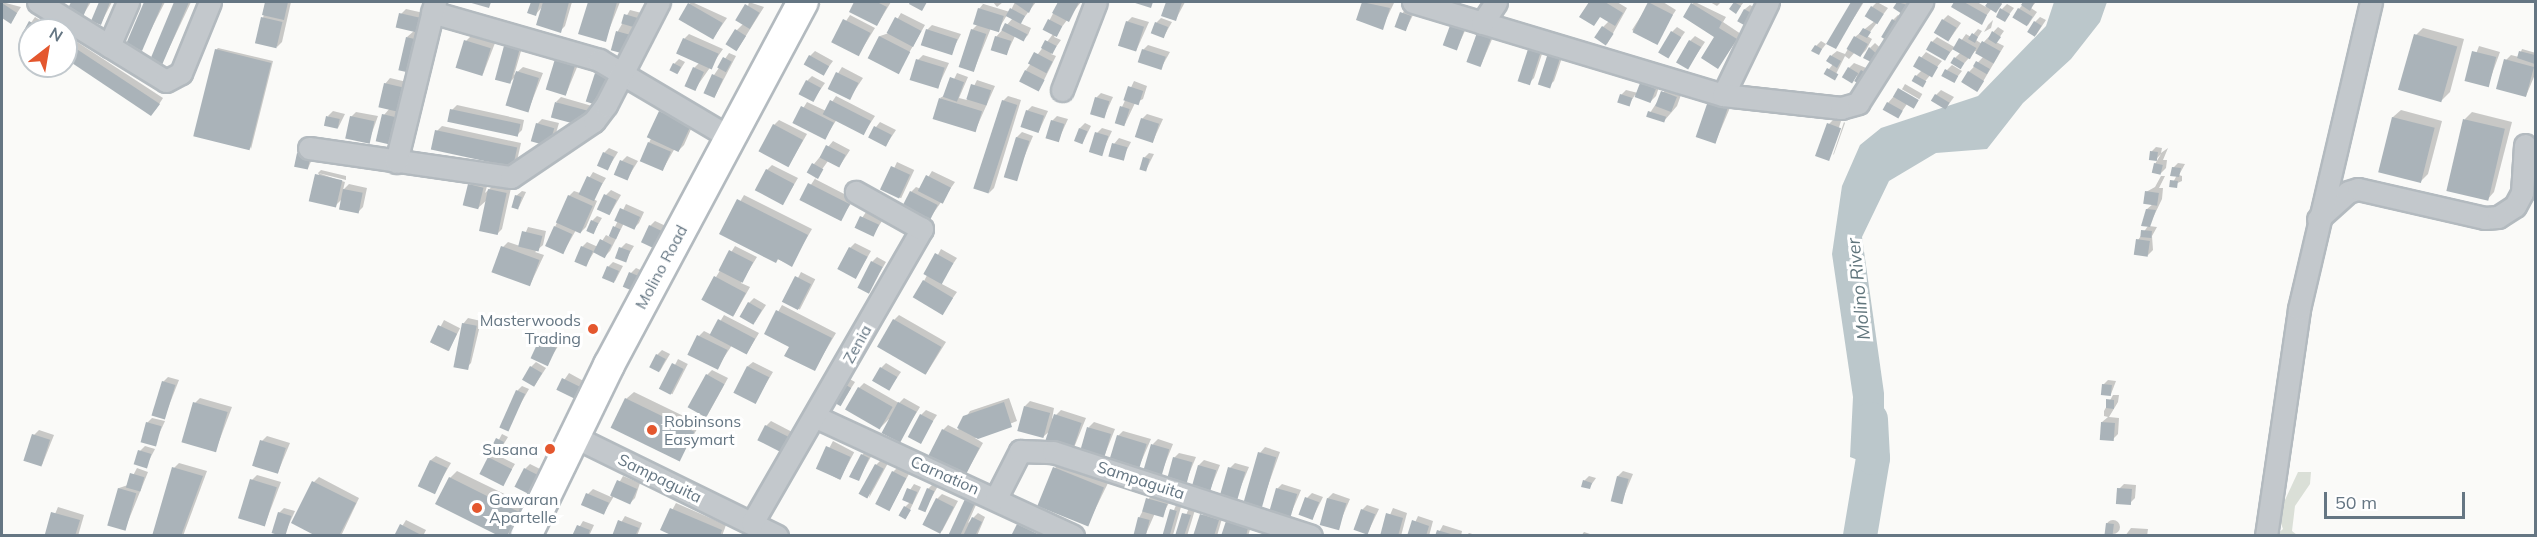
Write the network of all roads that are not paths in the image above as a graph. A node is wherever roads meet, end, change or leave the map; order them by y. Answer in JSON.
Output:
{"nodes":[{"id":1,"x":128,"y":2,"type":"edge"},
{"id":2,"x":210,"y":2,"type":"edge"},
{"id":3,"x":659,"y":2,"type":"edge"},
{"id":4,"x":803,"y":2,"type":"edge"},
{"id":5,"x":1096,"y":2,"type":"edge"},
{"id":6,"x":1413,"y":2,"type":"edge"},
{"id":7,"x":1496,"y":2,"type":"edge"},
{"id":8,"x":1768,"y":2,"type":"edge"},
{"id":9,"x":1922,"y":2,"type":"edge"},
{"id":10,"x":2371,"y":2,"type":"edge"},
{"id":11,"x":49,"y":4,"type":"edge"},
{"id":12,"x":433,"y":7,"type":"edge"},
{"id":13,"x":1482,"y":23,"type":"junction"},
{"id":14,"x":109,"y":46,"type":"junction"},
{"id":15,"x":622,"y":74,"type":"junction"},
{"id":16,"x":1062,"y":90,"type":"dead end"},
{"id":17,"x":1723,"y":95,"type":"junction"},
{"id":18,"x":729,"y":137,"type":"junction"},
{"id":19,"x":2525,"y":145,"type":"dead end"},
{"id":20,"x":309,"y":148,"type":"dead end"},
{"id":21,"x":396,"y":162,"type":"junction"},
{"id":22,"x":856,"y":192,"type":"dead end"},
{"id":23,"x":2318,"y":219,"type":"junction"},
{"id":24,"x":816,"y":417,"type":"junction"},
{"id":25,"x":574,"y":437,"type":"junction"},
{"id":26,"x":996,"y":498,"type":"junction"},
{"id":27,"x":752,"y":523,"type":"junction"},
{"id":28,"x":526,"y":536,"type":"edge"},
{"id":29,"x":777,"y":536,"type":"edge"},
{"id":30,"x":1073,"y":536,"type":"edge"},
{"id":31,"x":1311,"y":536,"type":"edge"},
{"id":32,"x":2266,"y":536,"type":"edge"}],
"edges":[{"from":1,"to":14,"type":"street"},
{"from":2,"to":14,"type":"street"},
{"from":3,"to":15,"type":"street"},
{"from":4,"to":18,"type":"main road","name":"Molino Road"},
{"from":5,"to":16,"type":"street"},
{"from":6,"to":13,"type":"street"},
{"from":7,"to":13,"type":"street"},
{"from":8,"to":17,"type":"street"},
{"from":9,"to":17,"type":"street"},
{"from":10,"to":23,"type":"street"},
{"from":11,"to":14,"type":"street"},
{"from":12,"to":15,"type":"street"},
{"from":12,"to":21,"type":"street"},
{"from":13,"to":17,"type":"street"},
{"from":15,"to":18,"type":"street"},
{"from":15,"to":21,"type":"street"},
{"from":18,"to":25,"type":"main road","name":"Molino Road"},
{"from":19,"to":23,"type":"street"},
{"from":20,"to":21,"type":"street"},
{"from":22,"to":24,"type":"street","name":"Zenia"},
{"from":23,"to":32,"type":"street"},
{"from":24,"to":26,"type":"street","name":"Carnation"},
{"from":24,"to":27,"type":"street","name":"Zenia"},
{"from":25,"to":27,"type":"street","name":"Sampaguita"},
{"from":25,"to":28,"type":"main road","name":"Molino Road"},
{"from":26,"to":30,"type":"street","name":"Carnation"},
{"from":26,"to":31,"type":"street","name":"Sampaguita"},
{"from":27,"to":29,"type":"street","name":"Sampaguita"}]}
